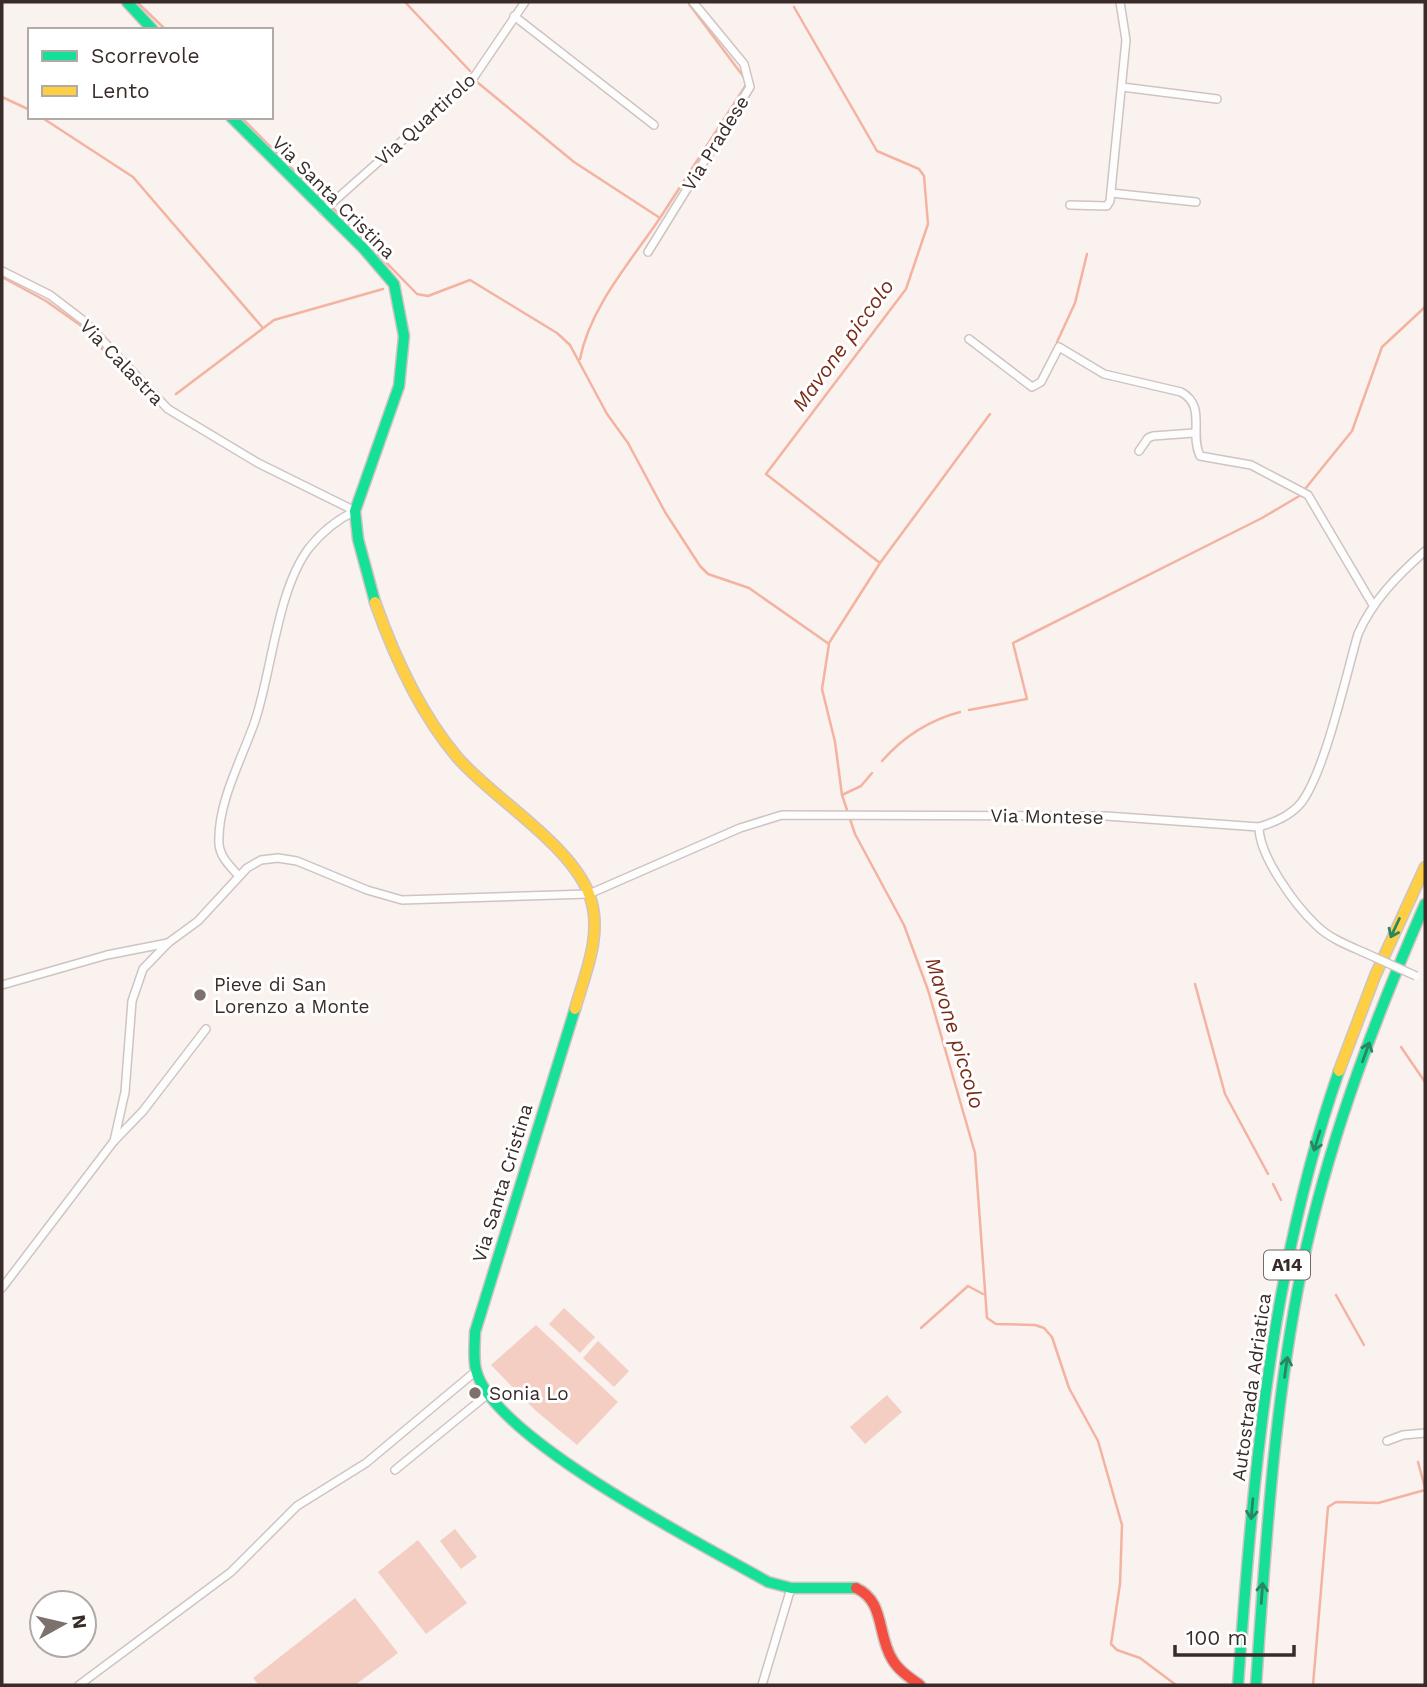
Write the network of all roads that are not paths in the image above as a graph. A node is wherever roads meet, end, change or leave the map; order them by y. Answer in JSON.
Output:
{"nodes":[{"id":1,"x":127,"y":2,"type":"edge"},
{"id":2,"x":525,"y":2,"type":"edge"},
{"id":3,"x":693,"y":2,"type":"edge"},
{"id":4,"x":1120,"y":2,"type":"edge"},
{"id":5,"x":514,"y":16,"type":"junction"},
{"id":6,"x":151,"y":28,"type":"edge"},
{"id":7,"x":1122,"y":87,"type":"junction"},
{"id":8,"x":1217,"y":99,"type":"dead end"},
{"id":9,"x":233,"y":119,"type":"edge"},
{"id":10,"x":654,"y":125,"type":"dead end"},
{"id":11,"x":1111,"y":193,"type":"junction"},
{"id":12,"x":1196,"y":202,"type":"dead end"},
{"id":13,"x":1070,"y":205,"type":"dead end"},
{"id":14,"x":323,"y":211,"type":"junction"},
{"id":15,"x":648,"y":253,"type":"dead end"},
{"id":16,"x":2,"y":271,"type":"edge"},
{"id":17,"x":969,"y":339,"type":"dead end"},
{"id":18,"x":1194,"y":433,"type":"junction"},
{"id":19,"x":1139,"y":451,"type":"dead end"},
{"id":20,"x":355,"y":511,"type":"junction"},
{"id":21,"x":1425,"y":551,"type":"edge"},
{"id":22,"x":1374,"y":605,"type":"junction"},
{"id":23,"x":1259,"y":827,"type":"junction"},
{"id":24,"x":1425,"y":867,"type":"edge"},
{"id":25,"x":238,"y":876,"type":"junction"},
{"id":26,"x":589,"y":894,"type":"junction"},
{"id":27,"x":1425,"y":905,"type":"edge"},
{"id":28,"x":168,"y":943,"type":"junction"},
{"id":29,"x":1425,"y":980,"type":"edge"},
{"id":30,"x":2,"y":985,"type":"edge"},
{"id":31,"x":206,"y":1029,"type":"dead end"},
{"id":32,"x":114,"y":1141,"type":"junction"},
{"id":33,"x":2,"y":1288,"type":"edge"},
{"id":34,"x":476,"y":1371,"type":"junction"},
{"id":35,"x":488,"y":1394,"type":"junction"},
{"id":36,"x":1425,"y":1433,"type":"edge"},
{"id":37,"x":1387,"y":1441,"type":"dead end"},
{"id":38,"x":395,"y":1470,"type":"dead end"},
{"id":39,"x":791,"y":1588,"type":"junction"},
{"id":40,"x":79,"y":1685,"type":"edge"},
{"id":41,"x":762,"y":1685,"type":"edge"},
{"id":42,"x":920,"y":1685,"type":"edge"},
{"id":43,"x":1238,"y":1685,"type":"edge"},
{"id":44,"x":1256,"y":1685,"type":"edge"}],
"edges":[{"from":1,"to":6,"type":"main road"},
{"from":2,"to":5,"type":"street","name":"Via Quartirolo"},
{"from":3,"to":15,"type":"street","name":"Via Pradese"},
{"from":4,"to":7,"type":"street"},
{"from":5,"to":10,"type":"street"},
{"from":5,"to":14,"type":"street","name":"Via Quartirolo"},
{"from":7,"to":8,"type":"street"},
{"from":7,"to":11,"type":"street"},
{"from":9,"to":14,"type":"main road","name":"Via Santa Cristina"},
{"from":11,"to":12,"type":"street"},
{"from":11,"to":13,"type":"street"},
{"from":14,"to":20,"type":"main road","name":"Via Santa Cristina"},
{"from":16,"to":20,"type":"street","name":"Via Calastra"},
{"from":17,"to":18,"type":"street"},
{"from":18,"to":19,"type":"street"},
{"from":18,"to":22,"type":"street"},
{"from":20,"to":25,"type":"street"},
{"from":20,"to":26,"type":"main road","name":"Via Santa Cristina"},
{"from":21,"to":22,"type":"street","name":"Via Montese"},
{"from":22,"to":23,"type":"street","name":"Via Montese"},
{"from":23,"to":26,"type":"street","name":"Via Montese"},
{"from":23,"to":29,"type":"street","bridge":true},
{"from":24,"to":43,"type":"main road","name":"Autostrada Adriatica","number":"A14","one_way":true},
{"from":25,"to":26,"type":"street"},
{"from":25,"to":28,"type":"street"},
{"from":26,"to":34,"type":"main road","name":"Via Santa Cristina"},
{"from":44,"to":27,"type":"main road","name":"Autostrada Adriatica","number":"A14","one_way":true},
{"from":28,"to":30,"type":"street"},
{"from":28,"to":32,"type":"street"},
{"from":31,"to":32,"type":"street"},
{"from":32,"to":33,"type":"street"},
{"from":34,"to":35,"type":"main road","name":"Via Santa Cristina"},
{"from":34,"to":40,"type":"street"},
{"from":35,"to":38,"type":"street"},
{"from":35,"to":39,"type":"main road","name":"Via Santa Cristina"},
{"from":36,"to":37,"type":"street"},
{"from":39,"to":41,"type":"street"},
{"from":39,"to":42,"type":"main road","name":"Via Santa Cristina"}]}
